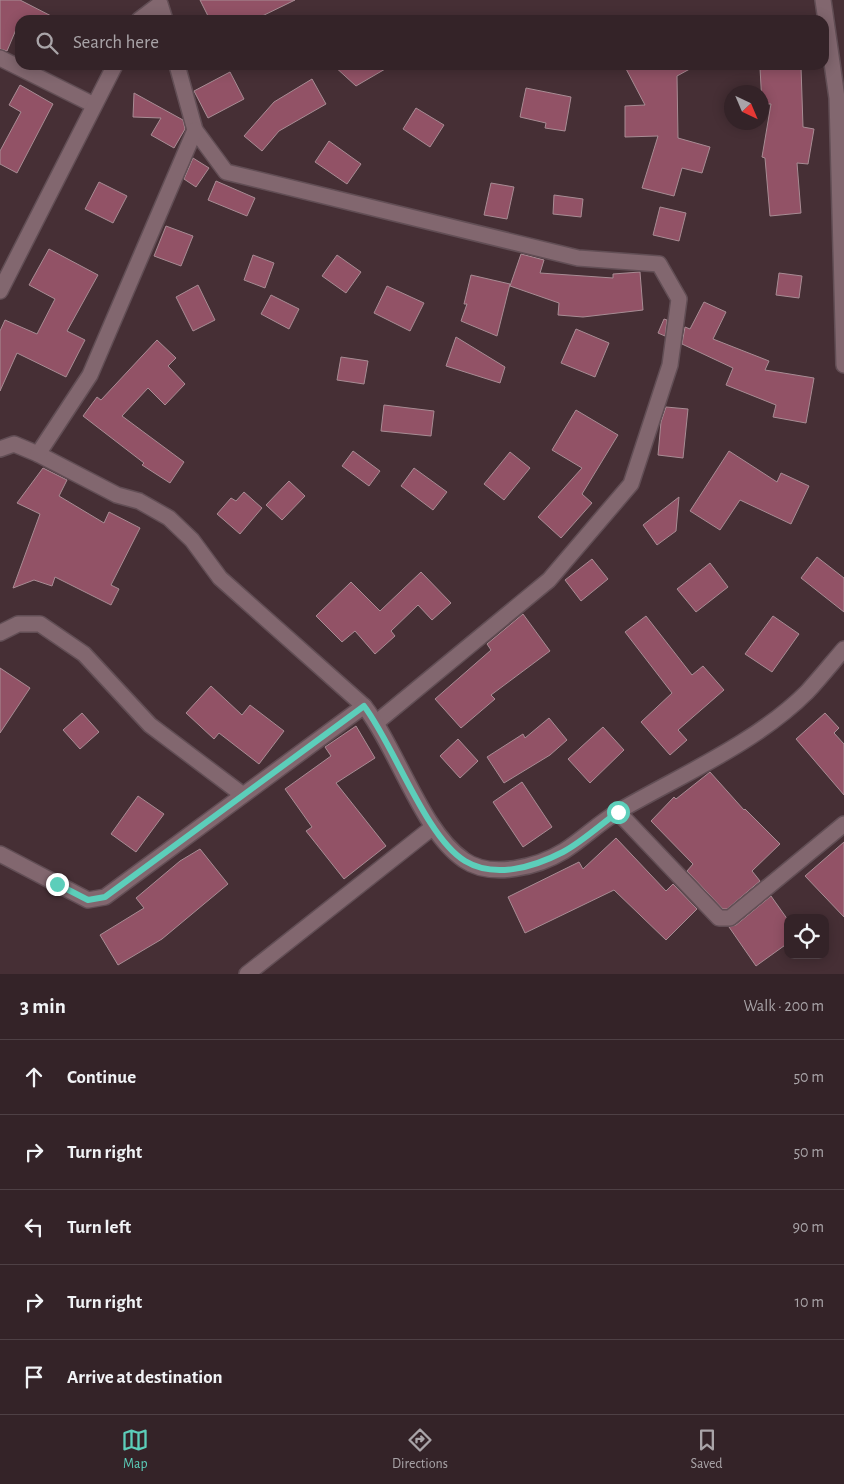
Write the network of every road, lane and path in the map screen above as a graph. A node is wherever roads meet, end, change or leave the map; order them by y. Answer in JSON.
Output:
{"nodes":[{"id":1,"x":823,"y":0,"type":"edge"},
{"id":2,"x":160,"y":2,"type":"edge"},
{"id":3,"x":145,"y":15,"type":"edge"},
{"id":4,"x":164,"y":15,"type":"edge"},
{"id":5,"x":825,"y":15,"type":"edge"},
{"id":6,"x":829,"y":42,"type":"edge"},
{"id":7,"x":0,"y":58,"type":"edge"},
{"id":8,"x":15,"y":66,"type":"edge"},
{"id":9,"x":24,"y":70,"type":"edge"},
{"id":10,"x":112,"y":70,"type":"edge"},
{"id":11,"x":178,"y":70,"type":"edge"},
{"id":12,"x":94,"y":105,"type":"junction"},
{"id":13,"x":195,"y":130,"type":"junction"},
{"id":14,"x":0,"y":291,"type":"edge"},
{"id":15,"x":844,"y":365,"type":"edge"},
{"id":16,"x":0,"y":449,"type":"edge"},
{"id":17,"x":38,"y":454,"type":"junction"},
{"id":18,"x":0,"y":633,"type":"edge"},
{"id":19,"x":844,"y":649,"type":"edge"},
{"id":20,"x":364,"y":706,"type":"junction"},
{"id":21,"x":377,"y":722,"type":"junction"},
{"id":22,"x":243,"y":795,"type":"junction"},
{"id":23,"x":618,"y":812,"type":"junction"},
{"id":24,"x":844,"y":824,"type":"edge"},
{"id":25,"x":433,"y":827,"type":"junction"},
{"id":26,"x":0,"y":854,"type":"edge"},
{"id":27,"x":246,"y":974,"type":"edge"}],
"edges":[{"from":1,"to":5,"type":"street"},
{"from":2,"to":3,"type":"street"},
{"from":2,"to":4,"type":"street"},
{"from":6,"to":15,"type":"street"},
{"from":7,"to":8,"type":"street"},
{"from":9,"to":12,"type":"street"},
{"from":10,"to":12,"type":"street"},
{"from":11,"to":13,"type":"street"},
{"from":12,"to":14,"type":"street"},
{"from":13,"to":17,"type":"street"},
{"from":13,"to":21,"type":"street"},
{"from":16,"to":17,"type":"street"},
{"from":17,"to":20,"type":"street"},
{"from":18,"to":22,"type":"street"},
{"from":19,"to":23,"type":"street"},
{"from":20,"to":21,"type":"street"},
{"from":20,"to":22,"type":"street"},
{"from":21,"to":25,"type":"street"},
{"from":22,"to":26,"type":"street"},
{"from":23,"to":24,"type":"street"},
{"from":23,"to":25,"type":"street"},
{"from":25,"to":27,"type":"street"}]}
